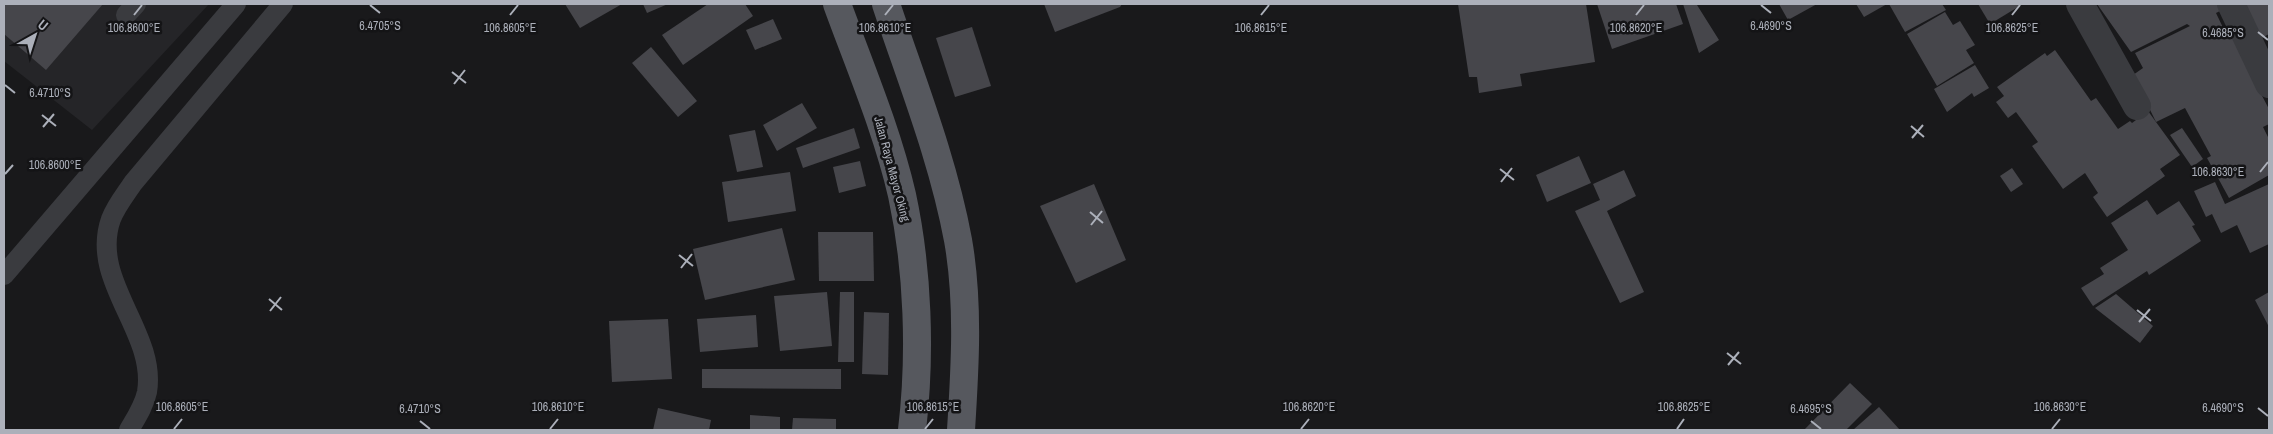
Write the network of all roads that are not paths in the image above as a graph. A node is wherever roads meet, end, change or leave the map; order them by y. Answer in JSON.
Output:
{"nodes":[{"id":1,"x":236,"y":4,"type":"edge"},
{"id":2,"x":283,"y":4,"type":"edge"},
{"id":3,"x":837,"y":4,"type":"edge"},
{"id":4,"x":886,"y":4,"type":"edge"},
{"id":5,"x":2080,"y":4,"type":"edge"},
{"id":6,"x":2231,"y":4,"type":"edge"},
{"id":7,"x":2269,"y":84,"type":"edge"},
{"id":8,"x":2137,"y":106,"type":"dead end"},
{"id":9,"x":4,"y":275,"type":"edge"},
{"id":10,"x":129,"y":430,"type":"edge"},
{"id":11,"x":912,"y":430,"type":"edge"},
{"id":12,"x":961,"y":430,"type":"edge"}],
"edges":[{"from":1,"to":9,"type":"lane"},
{"from":2,"to":10,"type":"lane"},
{"from":3,"to":11,"type":"main road","name":"Jalan Raya Mayor Oking"},
{"from":4,"to":12,"type":"main road"},
{"from":5,"to":8,"type":"street"},
{"from":6,"to":7,"type":"street"}]}
